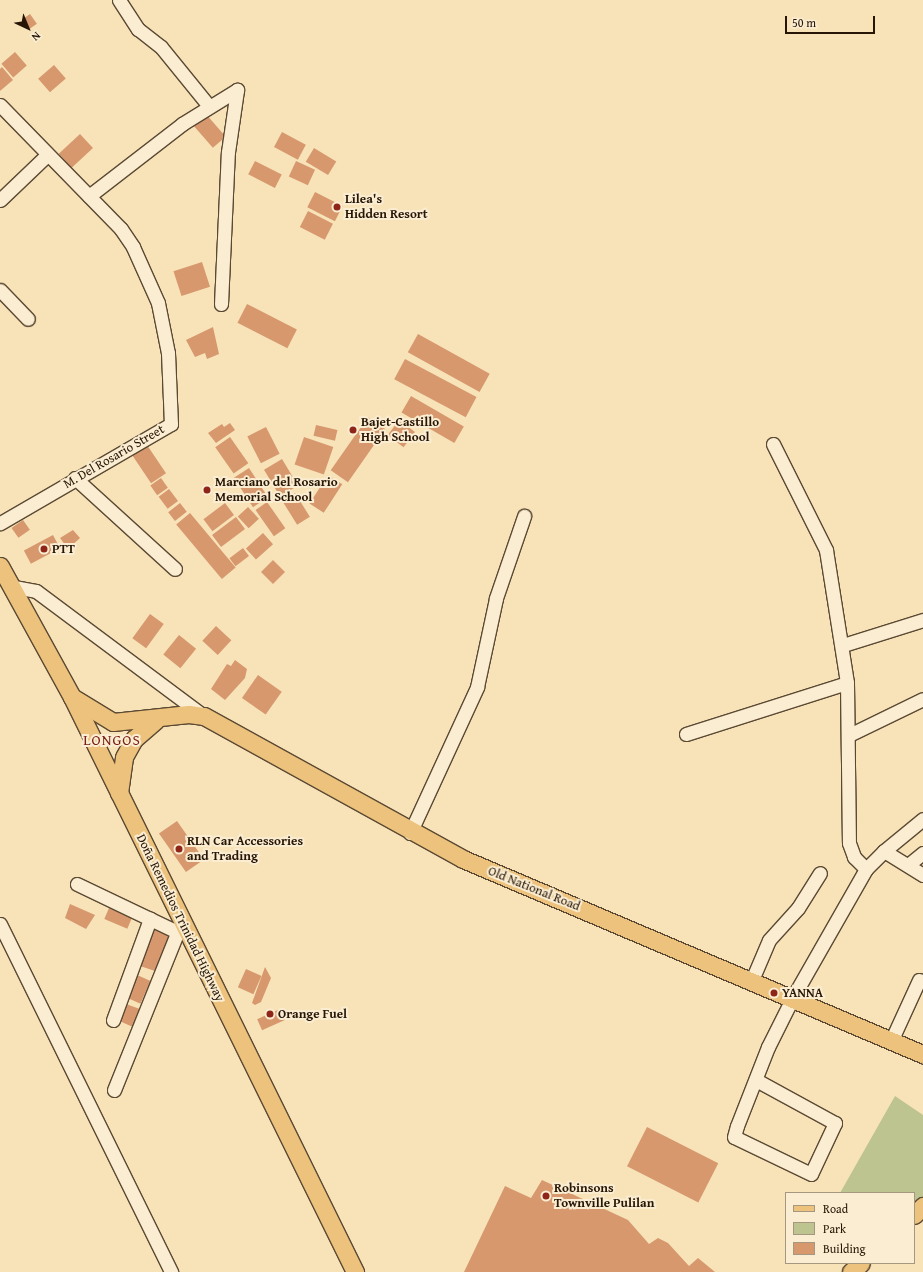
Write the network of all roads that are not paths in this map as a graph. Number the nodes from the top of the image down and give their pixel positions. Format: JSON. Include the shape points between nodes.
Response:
{"nodes":[{"id":1,"x":119,"y":0,"type":"edge"},
{"id":2,"x":0,"y":105,"type":"edge"},
{"id":3,"x":209,"y":106,"type":"junction"},
{"id":4,"x":46,"y":156,"type":"junction"},
{"id":5,"x":89,"y":196,"type":"junction"},
{"id":6,"x":0,"y":200,"type":"edge"},
{"id":7,"x":0,"y":290,"type":"edge"},
{"id":8,"x":220,"y":304,"type":"dead end"},
{"id":9,"x":28,"y":319,"type":"dead end"},
{"id":10,"x":773,"y":444,"type":"dead end"},
{"id":11,"x":76,"y":478,"type":"junction"},
{"id":12,"x":524,"y":516,"type":"dead end"},
{"id":13,"x":0,"y":524,"type":"edge"},
{"id":14,"x":0,"y":566,"type":"edge"},
{"id":15,"x":175,"y":569,"type":"dead end"},
{"id":16,"x":14,"y":587,"type":"junction"},
{"id":17,"x":923,"y":620,"type":"edge"},
{"id":18,"x":843,"y":645,"type":"junction"},
{"id":19,"x":847,"y":683,"type":"junction"},
{"id":20,"x":72,"y":697,"type":"junction"},
{"id":21,"x":923,"y":699,"type":"edge"},
{"id":22,"x":204,"y":716,"type":"junction"},
{"id":23,"x":156,"y":720,"type":"junction"},
{"id":24,"x":686,"y":734,"type":"dead end"},
{"id":25,"x":849,"y":736,"type":"junction"},
{"id":26,"x":119,"y":793,"type":"junction"},
{"id":27,"x":923,"y":819,"type":"edge"},
{"id":28,"x":410,"y":833,"type":"junction"},
{"id":29,"x":884,"y":850,"type":"junction"},
{"id":30,"x":923,"y":853,"type":"edge"},
{"id":31,"x":908,"y":865,"type":"junction"},
{"id":32,"x":866,"y":869,"type":"junction"},
{"id":33,"x":820,"y":873,"type":"dead end"},
{"id":34,"x":923,"y":875,"type":"edge"},
{"id":35,"x":77,"y":884,"type":"dead end"},
{"id":36,"x":150,"y":919,"type":"junction"},
{"id":37,"x":0,"y":924,"type":"edge"},
{"id":38,"x":179,"y":927,"type":"junction"},
{"id":39,"x":752,"y":980,"type":"junction"},
{"id":40,"x":919,"y":980,"type":"dead end"},
{"id":41,"x":793,"y":997,"type":"junction"},
{"id":42,"x":113,"y":1020,"type":"dead end"},
{"id":43,"x":892,"y":1039,"type":"junction"},
{"id":44,"x":923,"y":1054,"type":"edge"},
{"id":45,"x":756,"y":1080,"type":"junction"},
{"id":46,"x":114,"y":1090,"type":"dead end"},
{"id":47,"x":923,"y":1206,"type":"edge"},
{"id":48,"x":915,"y":1214,"type":"edge"},
{"id":49,"x":860,"y":1264,"type":"edge"},
{"id":50,"x":171,"y":1272,"type":"edge"},
{"id":51,"x":356,"y":1272,"type":"edge"},
{"id":52,"x":851,"y":1272,"type":"edge"}],
"edges":[{"from":1,"to":3,"type":"street","via":[[138,29],[161,47]]},
{"from":2,"to":4,"type":"street","name":"M. Del Rosario Street"},
{"from":3,"to":5,"type":"street"},
{"from":3,"to":8,"type":"street","via":[[237,90],[228,152]]},
{"from":4,"to":5,"type":"street","name":"M. Del Rosario Street"},
{"from":4,"to":6,"type":"street"},
{"from":5,"to":11,"type":"street","name":"M. Del Rosario Street","via":[[121,229],[151,283],[168,353],[171,424]]},
{"from":7,"to":9,"type":"street"},
{"from":10,"to":18,"type":"street","via":[[826,550]]},
{"from":11,"to":13,"type":"street","name":"M. Del Rosario Street"},
{"from":11,"to":15,"type":"street"},
{"from":12,"to":28,"type":"street","via":[[496,598],[477,688]]},
{"from":14,"to":16,"type":"main road","name":"Doña Remedios Trinidad Highway"},
{"from":16,"to":20,"type":"main road","name":"Doña Remedios Trinidad Highway"},
{"from":16,"to":22,"type":"street","via":[[36,591]]},
{"from":17,"to":18,"type":"street"},
{"from":18,"to":19,"type":"street"},
{"from":19,"to":24,"type":"street"},
{"from":19,"to":25,"type":"street"},
{"from":20,"to":23,"type":"main road","name":"Old National Road","via":[[113,722]]},
{"from":20,"to":26,"type":"main road","name":"Doña Remedios Trinidad Highway"},
{"from":21,"to":25,"type":"street"},
{"from":22,"to":23,"type":"main road","name":"Old National Road","via":[[189,714]]},
{"from":22,"to":28,"type":"main road","name":"Old National Road"},
{"from":23,"to":26,"type":"main road","via":[[134,739],[124,757]]},
{"from":25,"to":32,"type":"street","via":[[849,843],[854,857]]},
{"from":26,"to":38,"type":"main road","name":"Doña Remedios Trinidad Highway"},
{"from":27,"to":29,"type":"street"},
{"from":28,"to":39,"type":"main road","name":"Old National Road","via":[[462,859]]},
{"from":29,"to":31,"type":"street"},
{"from":29,"to":32,"type":"street"},
{"from":30,"to":31,"type":"street"},
{"from":31,"to":34,"type":"street"},
{"from":32,"to":41,"type":"street"},
{"from":33,"to":39,"type":"street","via":[[798,908],[769,940]]},
{"from":35,"to":36,"type":"street"},
{"from":36,"to":38,"type":"street"},
{"from":36,"to":42,"type":"street"},
{"from":37,"to":50,"type":"street"},
{"from":38,"to":46,"type":"street"},
{"from":38,"to":51,"type":"main road","name":"Doña Remedios Trinidad Highway"},
{"from":39,"to":41,"type":"main road","name":"Old National Road"},
{"from":40,"to":43,"type":"street"},
{"from":41,"to":43,"type":"main road","name":"Old National Road"},
{"from":41,"to":45,"type":"street"},
{"from":43,"to":44,"type":"main road","name":"Old National Road"},
{"from":45,"to":45,"type":"street","via":[[835,1123],[811,1174],[734,1137]]},
{"from":47,"to":48,"type":"main road"},
{"from":49,"to":52,"type":"main road"}]}
